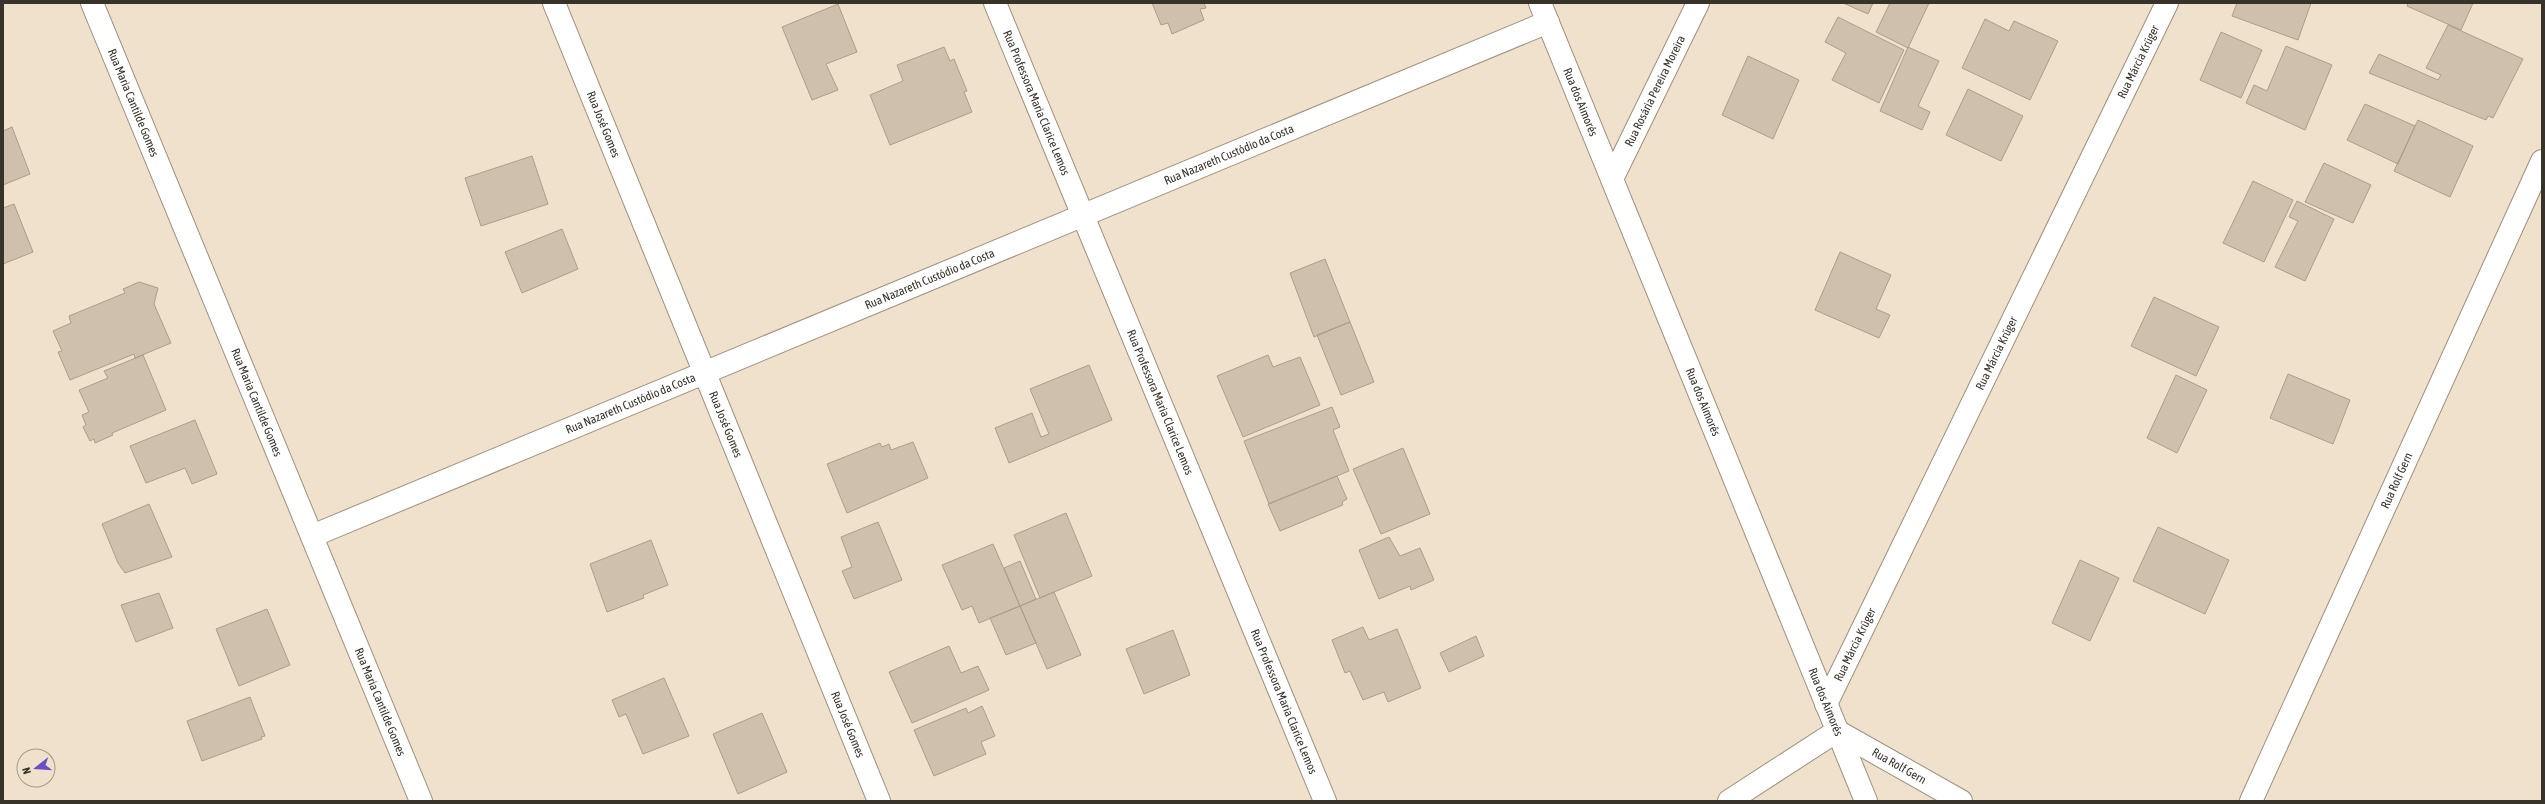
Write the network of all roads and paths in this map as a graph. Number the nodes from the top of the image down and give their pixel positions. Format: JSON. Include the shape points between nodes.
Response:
{"nodes":[{"id":1,"x":92,"y":3,"type":"edge"},
{"id":2,"x":554,"y":3,"type":"edge"},
{"id":3,"x":995,"y":3,"type":"edge"},
{"id":4,"x":1698,"y":3,"type":"edge"},
{"id":5,"x":2167,"y":3,"type":"edge"},
{"id":6,"x":1544,"y":12,"type":"edge"},
{"id":7,"x":2542,"y":161,"type":"edge"},
{"id":8,"x":1612,"y":179,"type":"junction"},
{"id":9,"x":1083,"y":215,"type":"junction"},
{"id":10,"x":704,"y":372,"type":"junction"},
{"id":11,"x":312,"y":536,"type":"junction"},
{"id":12,"x":1826,"y":704,"type":"junction"},
{"id":13,"x":1837,"y":731,"type":"junction"},
{"id":14,"x":421,"y":801,"type":"edge"},
{"id":15,"x":879,"y":801,"type":"edge"},
{"id":16,"x":1325,"y":801,"type":"edge"},
{"id":17,"x":1729,"y":801,"type":"edge"},
{"id":18,"x":1866,"y":801,"type":"edge"},
{"id":19,"x":1960,"y":801,"type":"edge"},
{"id":20,"x":2251,"y":801,"type":"edge"}],
"edges":[{"from":1,"to":11,"type":"street","name":"Rua Maria Cantilde Gomes"},
{"from":2,"to":10,"type":"street","name":"Rua José Gomes"},
{"from":3,"to":9,"type":"street","name":"Rua Professora Maria Clarice Lemos"},
{"from":4,"to":8,"type":"street","name":"Rua Rosária Pereira Moreira"},
{"from":5,"to":12,"type":"street","name":"Rua Márcia Krüger"},
{"from":6,"to":8,"type":"street","name":"Rua dos Aimorés"},
{"from":6,"to":9,"type":"street","name":"Rua Nazareth Custódio da Costa"},
{"from":7,"to":20,"type":"street","name":"Rua Rolf Gern"},
{"from":8,"to":12,"type":"street","name":"Rua dos Aimorés"},
{"from":9,"to":10,"type":"street","name":"Rua Nazareth Custódio da Costa"},
{"from":9,"to":16,"type":"street","name":"Rua Professora Maria Clarice Lemos"},
{"from":10,"to":11,"type":"street","name":"Rua Nazareth Custódio da Costa"},
{"from":10,"to":15,"type":"street","name":"Rua José Gomes"},
{"from":11,"to":14,"type":"street","name":"Rua Maria Cantilde Gomes"},
{"from":12,"to":13,"type":"street","name":"Rua dos Aimorés"},
{"from":13,"to":17,"type":"street"},
{"from":13,"to":18,"type":"street","name":"Rua dos Aimorés"},
{"from":13,"to":19,"type":"street","name":"Rua Rolf Gern"}]}
